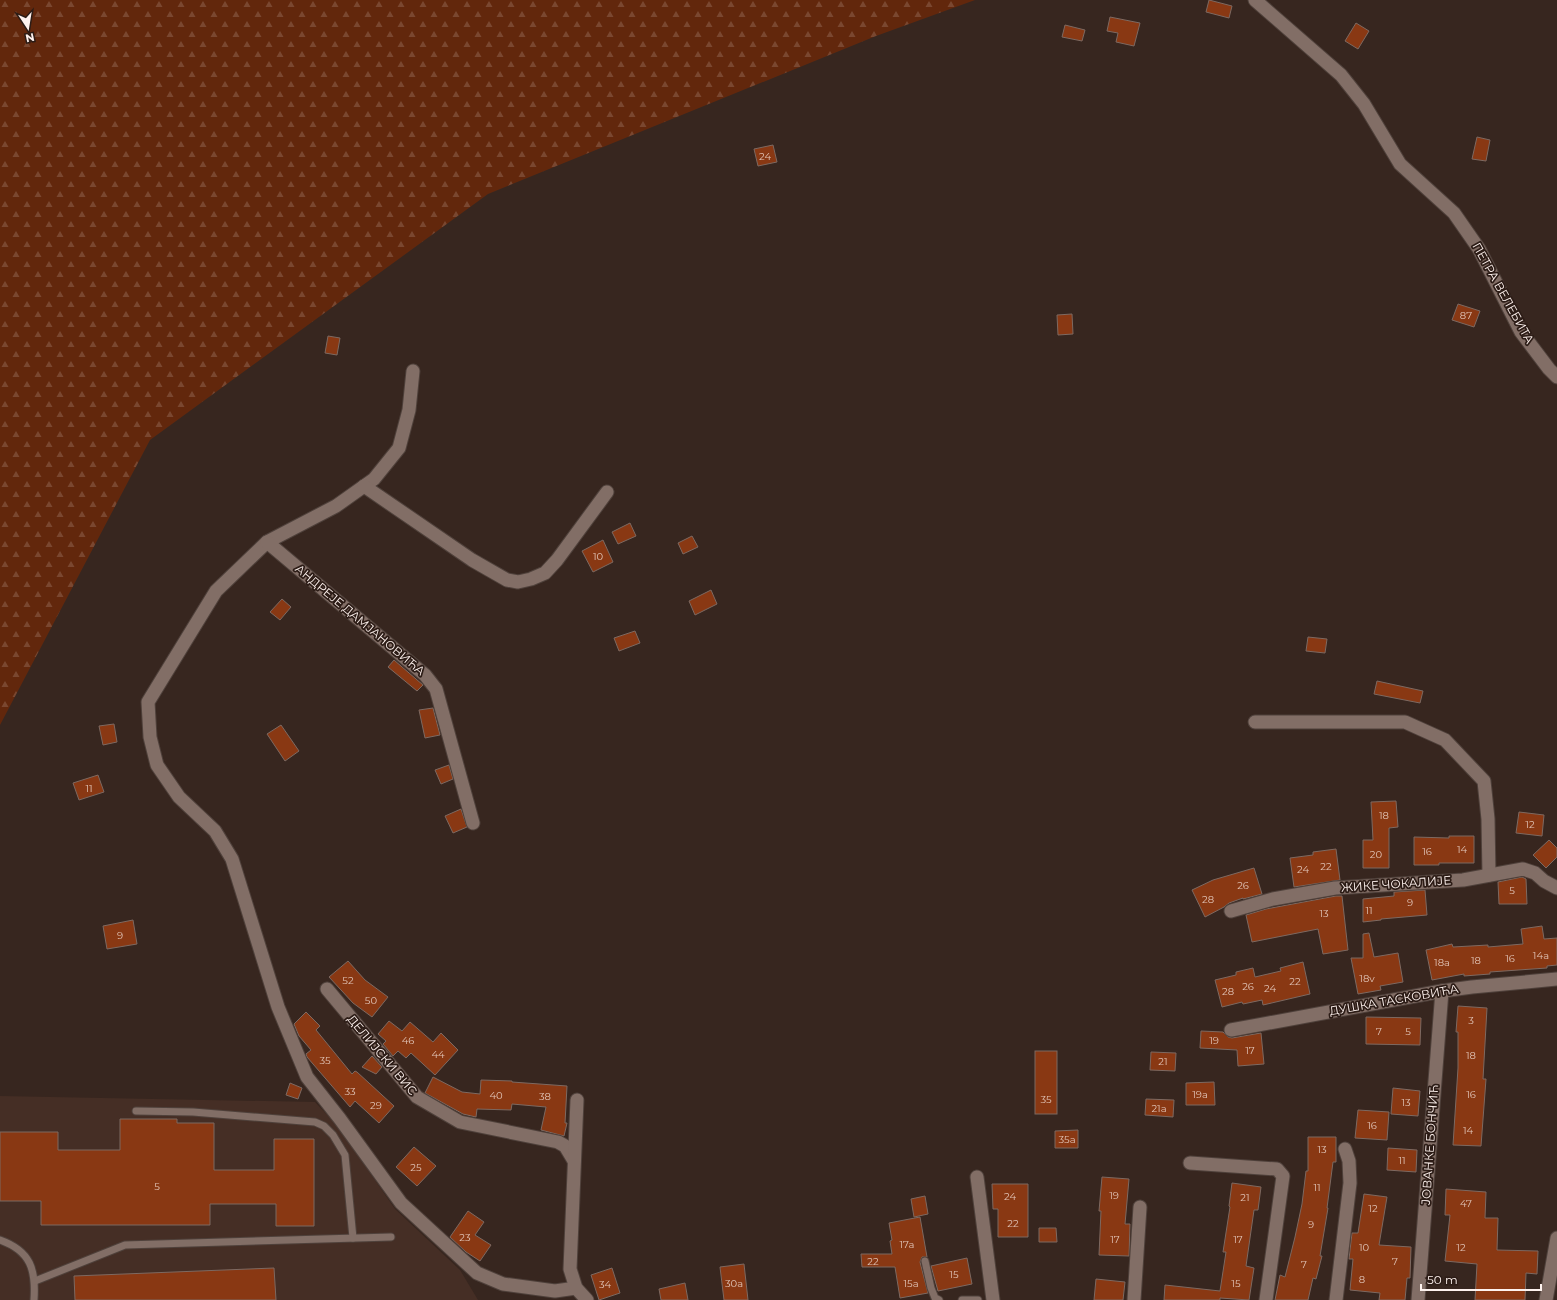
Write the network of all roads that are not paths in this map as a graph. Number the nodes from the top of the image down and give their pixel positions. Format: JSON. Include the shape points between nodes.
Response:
{"nodes":[{"id":1,"x":1255,"y":0,"type":"edge"},
{"id":2,"x":413,"y":371,"type":"dead end"},
{"id":3,"x":1557,"y":377,"type":"edge"},
{"id":4,"x":364,"y":486,"type":"junction"},
{"id":5,"x":607,"y":492,"type":"dead end"},
{"id":6,"x":267,"y":542,"type":"junction"},
{"id":7,"x":1255,"y":722,"type":"dead end"},
{"id":8,"x":473,"y":824,"type":"dead end"},
{"id":9,"x":1489,"y":875,"type":"junction"},
{"id":10,"x":1557,"y":888,"type":"edge"},
{"id":11,"x":1231,"y":911,"type":"dead end"},
{"id":12,"x":1557,"y":979,"type":"edge"},
{"id":13,"x":327,"y":989,"type":"dead end"},
{"id":14,"x":1442,"y":991,"type":"junction"},
{"id":15,"x":1231,"y":1030,"type":"dead end"},
{"id":16,"x":577,"y":1100,"type":"dead end"},
{"id":17,"x":136,"y":1111,"type":"dead end"},
{"id":18,"x":1345,"y":1149,"type":"dead end"},
{"id":19,"x":574,"y":1161,"type":"junction"},
{"id":20,"x":1190,"y":1163,"type":"dead end"},
{"id":21,"x":977,"y":1177,"type":"dead end"},
{"id":22,"x":1140,"y":1207,"type":"dead end"},
{"id":23,"x":391,"y":1237,"type":"dead end"},
{"id":24,"x":353,"y":1238,"type":"junction"},
{"id":25,"x":1557,"y":1238,"type":"edge"},
{"id":26,"x":0,"y":1240,"type":"edge"},
{"id":27,"x":925,"y":1261,"type":"dead end"},
{"id":28,"x":35,"y":1281,"type":"junction"},
{"id":29,"x":576,"y":1288,"type":"junction"},
{"id":30,"x":34,"y":1300,"type":"edge"},
{"id":31,"x":587,"y":1300,"type":"edge"},
{"id":32,"x":939,"y":1300,"type":"edge"},
{"id":33,"x":962,"y":1300,"type":"edge"},
{"id":34,"x":978,"y":1300,"type":"edge"},
{"id":35,"x":993,"y":1300,"type":"edge"},
{"id":36,"x":1134,"y":1300,"type":"edge"},
{"id":37,"x":1266,"y":1300,"type":"edge"},
{"id":38,"x":1336,"y":1300,"type":"edge"},
{"id":39,"x":1418,"y":1300,"type":"edge"},
{"id":40,"x":1546,"y":1300,"type":"edge"}],
"edges":[{"from":1,"to":3,"type":"street","name":"ПЕТРА ВЕЛЕБИТА","via":[[1341,75],[1364,104],[1400,164],[1454,213],[1480,249],[1521,332]]},
{"from":2,"to":4,"type":"street","via":[[409,410],[400,448],[374,479]]},
{"from":4,"to":5,"type":"street","via":[[472,560],[508,580],[518,582],[545,573]]},
{"from":4,"to":6,"type":"street","via":[[336,506]]},
{"from":6,"to":8,"type":"street","name":"АНДРЕЈЕ ДАМЈАНОВИЋА","via":[[419,670],[436,689]]},
{"from":6,"to":29,"type":"street","via":[[216,591],[148,702],[150,737],[157,765],[179,797],[215,831],[232,859],[278,1007],[307,1077],[401,1203],[478,1273],[502,1284],[555,1291]]},
{"from":7,"to":9,"type":"street","via":[[1405,722],[1444,740],[1484,781]]},
{"from":9,"to":10,"type":"street","name":"ЖИКЕ ЧОКАЛИЈЕ","via":[[1523,869]]},
{"from":9,"to":11,"type":"street","name":"ЖИКЕ ЧОКАЛИЈЕ","via":[[1463,880],[1335,888]]},
{"from":12,"to":14,"type":"street","name":"ДУШКА ТАСКОВИЋА"},
{"from":13,"to":19,"type":"street","name":"ДЕЛИЈСКИ ВИС","via":[[417,1097],[460,1122],[558,1142],[565,1146]]},
{"from":14,"to":15,"type":"street","name":"ДУШКА ТАСКОВИЋА"},
{"from":14,"to":39,"type":"street","name":"ЈОВАНКЕ БОНЧИЋ"},
{"from":16,"to":19,"type":"street"},
{"from":17,"to":24,"type":"lane","via":[[193,1112],[315,1122],[324,1126],[333,1135],[345,1155]]},
{"from":18,"to":38,"type":"street","via":[[1349,1160],[1350,1184]]},
{"from":19,"to":29,"type":"street","via":[[570,1269]]},
{"from":20,"to":37,"type":"street","via":[[1278,1169],[1283,1176]]},
{"from":21,"to":35,"type":"street"},
{"from":22,"to":36,"type":"street"},
{"from":23,"to":24,"type":"lane"},
{"from":24,"to":28,"type":"lane","via":[[125,1246]]},
{"from":25,"to":40,"type":"street"},
{"from":26,"to":28,"type":"lane","via":[[17,1249],[28,1260]]},
{"from":27,"to":32,"type":"lane","via":[[934,1298]]},
{"from":28,"to":30,"type":"lane"},
{"from":29,"to":31,"type":"street"},
{"from":33,"to":34,"type":"lane"}]}
